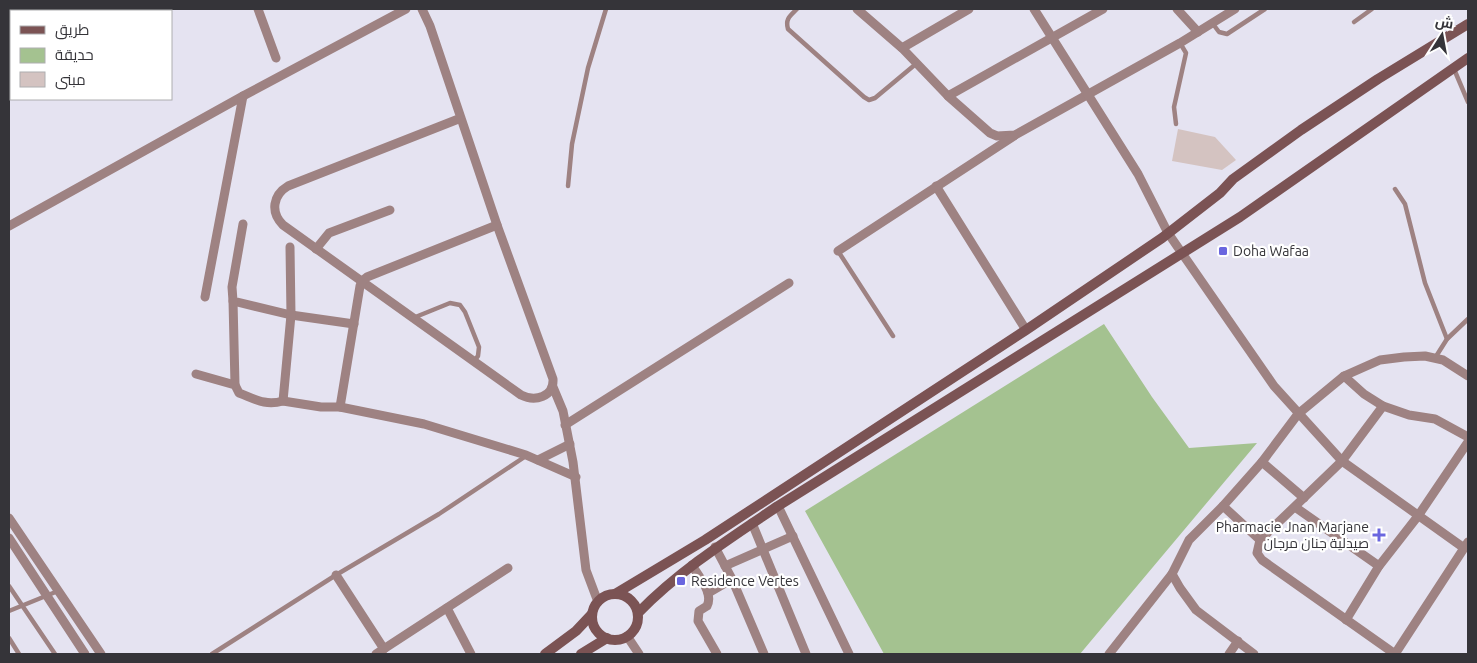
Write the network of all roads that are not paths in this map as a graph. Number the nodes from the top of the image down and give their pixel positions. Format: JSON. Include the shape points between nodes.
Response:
{"nodes":[{"id":1,"x":258,"y":9,"type":"edge"},
{"id":2,"x":406,"y":9,"type":"edge"},
{"id":3,"x":422,"y":9,"type":"edge"},
{"id":4,"x":606,"y":9,"type":"edge"},
{"id":5,"x":797,"y":9,"type":"edge"},
{"id":6,"x":857,"y":9,"type":"edge"},
{"id":7,"x":969,"y":9,"type":"edge"},
{"id":8,"x":1034,"y":9,"type":"edge"},
{"id":9,"x":1103,"y":9,"type":"edge"},
{"id":10,"x":1177,"y":9,"type":"edge"},
{"id":11,"x":1235,"y":9,"type":"edge"},
{"id":12,"x":1265,"y":9,"type":"edge"},
{"id":13,"x":1372,"y":9,"type":"edge"},
{"id":14,"x":956,"y":12,"type":"edge"},
{"id":15,"x":1354,"y":22,"type":"dead end"},
{"id":16,"x":1213,"y":24,"type":"junction"},
{"id":17,"x":1468,"y":24,"type":"edge"},
{"id":18,"x":1198,"y":32,"type":"junction"},
{"id":19,"x":1051,"y":37,"type":"junction"},
{"id":20,"x":1180,"y":43,"type":"junction"},
{"id":21,"x":902,"y":48,"type":"junction"},
{"id":22,"x":276,"y":58,"type":"dead end"},
{"id":23,"x":1468,"y":58,"type":"edge"},
{"id":24,"x":916,"y":63,"type":"junction"},
{"id":25,"x":1453,"y":67,"type":"junction"},
{"id":26,"x":1088,"y":95,"type":"junction"},
{"id":27,"x":243,"y":96,"type":"junction"},
{"id":28,"x":948,"y":96,"type":"junction"},
{"id":29,"x":1468,"y":102,"type":"edge"},
{"id":30,"x":461,"y":118,"type":"junction"},
{"id":31,"x":1176,"y":124,"type":"dead end"},
{"id":32,"x":1015,"y":135,"type":"junction"},
{"id":33,"x":568,"y":186,"type":"dead end"},
{"id":34,"x":936,"y":186,"type":"junction"},
{"id":35,"x":1395,"y":189,"type":"dead end"},
{"id":36,"x":390,"y":210,"type":"dead end"},
{"id":37,"x":243,"y":224,"type":"dead end"},
{"id":38,"x":497,"y":225,"type":"junction"},
{"id":39,"x":9,"y":226,"type":"edge"},
{"id":40,"x":1168,"y":233,"type":"junction"},
{"id":41,"x":290,"y":247,"type":"dead end"},
{"id":42,"x":316,"y":249,"type":"junction"},
{"id":43,"x":838,"y":251,"type":"joint"},
{"id":44,"x":1182,"y":253,"type":"junction"},
{"id":45,"x":362,"y":281,"type":"junction"},
{"id":46,"x":789,"y":283,"type":"dead end"},
{"id":47,"x":205,"y":297,"type":"dead end"},
{"id":48,"x":233,"y":302,"type":"junction"},
{"id":49,"x":290,"y":315,"type":"junction"},
{"id":50,"x":413,"y":318,"type":"junction"},
{"id":51,"x":1468,"y":319,"type":"edge"},
{"id":52,"x":354,"y":324,"type":"junction"},
{"id":53,"x":1026,"y":330,"type":"junction"},
{"id":54,"x":893,"y":336,"type":"dead end"},
{"id":55,"x":1447,"y":339,"type":"junction"},
{"id":56,"x":1435,"y":358,"type":"junction"},
{"id":57,"x":473,"y":362,"type":"junction"},
{"id":58,"x":196,"y":374,"type":"dead end"},
{"id":59,"x":1344,"y":376,"type":"junction"},
{"id":60,"x":1468,"y":376,"type":"edge"},
{"id":61,"x":235,"y":385,"type":"junction"},
{"id":62,"x":553,"y":387,"type":"junction"},
{"id":63,"x":283,"y":401,"type":"junction"},
{"id":64,"x":1384,"y":406,"type":"junction"},
{"id":65,"x":340,"y":408,"type":"junction"},
{"id":66,"x":1298,"y":414,"type":"junction"},
{"id":67,"x":565,"y":425,"type":"junction"},
{"id":68,"x":1468,"y":437,"type":"edge"},
{"id":69,"x":1468,"y":442,"type":"edge"},
{"id":70,"x":570,"y":444,"type":"junction"},
{"id":71,"x":526,"y":455,"type":"junction"},
{"id":72,"x":538,"y":460,"type":"junction"},
{"id":73,"x":1342,"y":461,"type":"junction"},
{"id":74,"x":1262,"y":462,"type":"junction"},
{"id":75,"x":576,"y":477,"type":"junction"},
{"id":76,"x":1304,"y":498,"type":"junction"},
{"id":77,"x":778,"y":506,"type":"junction"},
{"id":78,"x":1223,"y":506,"type":"junction"},
{"id":79,"x":1294,"y":507,"type":"junction"},
{"id":80,"x":1418,"y":516,"type":"junction"},
{"id":81,"x":9,"y":518,"type":"edge"},
{"id":82,"x":752,"y":523,"type":"junction"},
{"id":83,"x":792,"y":536,"type":"junction"},
{"id":84,"x":9,"y":538,"type":"edge"},
{"id":85,"x":1260,"y":540,"type":"junction"},
{"id":86,"x":1466,"y":545,"type":"edge"},
{"id":87,"x":715,"y":547,"type":"junction"},
{"id":88,"x":762,"y":548,"type":"junction"},
{"id":89,"x":692,"y":565,"type":"junction"},
{"id":90,"x":725,"y":566,"type":"junction"},
{"id":91,"x":1379,"y":566,"type":"junction"},
{"id":92,"x":508,"y":568,"type":"dead end"},
{"id":93,"x":1172,"y":574,"type":"junction"},
{"id":94,"x":336,"y":575,"type":"junction"},
{"id":95,"x":732,"y":580,"type":"junction"},
{"id":96,"x":9,"y":586,"type":"edge"},
{"id":97,"x":58,"y":591,"type":"junction"},
{"id":98,"x":708,"y":593,"type":"junction"},
{"id":99,"x":615,"y":594,"type":"junction"},
{"id":100,"x":46,"y":596,"type":"junction"},
{"id":101,"x":598,"y":602,"type":"junction"},
{"id":102,"x":22,"y":606,"type":"junction"},
{"id":103,"x":447,"y":608,"type":"junction"},
{"id":104,"x":9,"y":611,"type":"edge"},
{"id":105,"x":638,"y":613,"type":"junction"},
{"id":106,"x":592,"y":614,"type":"junction"},
{"id":107,"x":1346,"y":620,"type":"junction"},
{"id":108,"x":627,"y":636,"type":"junction"},
{"id":109,"x":9,"y":638,"type":"edge"},
{"id":110,"x":607,"y":638,"type":"junction"},
{"id":111,"x":1238,"y":641,"type":"junction"},
{"id":112,"x":384,"y":649,"type":"junction"},
{"id":113,"x":19,"y":654,"type":"edge"},
{"id":114,"x":55,"y":654,"type":"edge"},
{"id":115,"x":85,"y":654,"type":"edge"},
{"id":116,"x":101,"y":654,"type":"edge"},
{"id":117,"x":212,"y":654,"type":"edge"},
{"id":118,"x":376,"y":654,"type":"edge"},
{"id":119,"x":471,"y":654,"type":"edge"},
{"id":120,"x":545,"y":654,"type":"edge"},
{"id":121,"x":581,"y":654,"type":"edge"},
{"id":122,"x":639,"y":654,"type":"edge"},
{"id":123,"x":717,"y":654,"type":"edge"},
{"id":124,"x":764,"y":654,"type":"edge"},
{"id":125,"x":806,"y":654,"type":"edge"},
{"id":126,"x":849,"y":654,"type":"edge"},
{"id":127,"x":1109,"y":654,"type":"edge"},
{"id":128,"x":1229,"y":654,"type":"edge"},
{"id":129,"x":1254,"y":654,"type":"edge"},
{"id":130,"x":1395,"y":654,"type":"edge"}],
"edges":[{"from":1,"to":22,"type":"street"},
{"from":2,"to":27,"type":"street"},
{"from":3,"to":30,"type":"street"},
{"from":4,"to":33,"type":"lane","via":[[588,68],[572,144]]},
{"from":5,"to":24,"type":"lane","via":[[788,18],[788,30],[869,100]]},
{"from":6,"to":21,"type":"street"},
{"from":7,"to":14,"type":"street"},
{"from":8,"to":19,"type":"street"},
{"from":9,"to":19,"type":"street"},
{"from":10,"to":18,"type":"street"},
{"from":11,"to":16,"type":"street"},
{"from":12,"to":16,"type":"lane","via":[[1227,34],[1219,32]]},
{"from":13,"to":15,"type":"lane"},
{"from":14,"to":21,"type":"street"},
{"from":16,"to":18,"type":"street"},
{"from":17,"to":40,"type":"street","via":[[1301,130]]},
{"from":18,"to":20,"type":"street"},
{"from":19,"to":26,"type":"street"},
{"from":19,"to":28,"type":"street"},
{"from":20,"to":26,"type":"street"},
{"from":20,"to":31,"type":"lane","via":[[1186,53],[1174,107]]},
{"from":21,"to":24,"type":"street"},
{"from":23,"to":25,"type":"street"},
{"from":24,"to":28,"type":"street"},
{"from":25,"to":29,"type":"lane"},
{"from":25,"to":44,"type":"street","via":[[1240,217]]},
{"from":26,"to":32,"type":"street"},
{"from":26,"to":40,"type":"street","via":[[1138,174]]},
{"from":27,"to":39,"type":"street"},
{"from":27,"to":47,"type":"street"},
{"from":28,"to":32,"type":"street","via":[[990,133]]},
{"from":30,"to":38,"type":"street"},
{"from":30,"to":42,"type":"street","via":[[283,189],[275,205],[279,221]]},
{"from":32,"to":34,"type":"street"},
{"from":34,"to":43,"type":"street"},
{"from":34,"to":53,"type":"street"},
{"from":35,"to":55,"type":"lane","via":[[1405,204],[1425,284]]},
{"from":36,"to":42,"type":"street","via":[[329,233]]},
{"from":37,"to":48,"type":"street","via":[[232,287]]},
{"from":38,"to":45,"type":"street"},
{"from":38,"to":62,"type":"street","via":[[551,372]]},
{"from":40,"to":44,"type":"street"},
{"from":40,"to":53,"type":"street"},
{"from":41,"to":49,"type":"street"},
{"from":42,"to":45,"type":"street"},
{"from":43,"to":54,"type":"lane"},
{"from":44,"to":66,"type":"street","via":[[1274,386]]},
{"from":44,"to":77,"type":"street"},
{"from":45,"to":50,"type":"street"},
{"from":45,"to":52,"type":"street"},
{"from":46,"to":67,"type":"street"},
{"from":48,"to":49,"type":"street"},
{"from":48,"to":61,"type":"street"},
{"from":49,"to":52,"type":"street"},
{"from":49,"to":63,"type":"street"},
{"from":50,"to":57,"type":"street"},
{"from":50,"to":57,"type":"lane","via":[[450,303],[460,305],[479,347]]},
{"from":51,"to":55,"type":"lane"},
{"from":52,"to":65,"type":"street"},
{"from":53,"to":99,"type":"street","via":[[704,540]]},
{"from":55,"to":56,"type":"lane"},
{"from":56,"to":59,"type":"street","via":[[1404,356],[1380,360]]},
{"from":56,"to":60,"type":"street"},
{"from":57,"to":62,"type":"street","via":[[525,398],[545,395]]},
{"from":58,"to":61,"type":"street"},
{"from":59,"to":64,"type":"street"},
{"from":59,"to":66,"type":"street"},
{"from":61,"to":63,"type":"street","via":[[239,393],[262,401],[272,404]]},
{"from":62,"to":67,"type":"street"},
{"from":63,"to":65,"type":"street"},
{"from":64,"to":68,"type":"street","via":[[1409,415],[1435,418]]},
{"from":64,"to":73,"type":"street"},
{"from":65,"to":71,"type":"street","via":[[424,424]]},
{"from":66,"to":73,"type":"street"},
{"from":66,"to":74,"type":"street"},
{"from":67,"to":70,"type":"street"},
{"from":69,"to":80,"type":"street"},
{"from":70,"to":72,"type":"street"},
{"from":70,"to":75,"type":"street"},
{"from":71,"to":72,"type":"street"},
{"from":71,"to":94,"type":"lane","via":[[439,514]]},
{"from":72,"to":75,"type":"street"},
{"from":73,"to":76,"type":"street"},
{"from":73,"to":80,"type":"street"},
{"from":74,"to":76,"type":"street"},
{"from":74,"to":78,"type":"street"},
{"from":75,"to":101,"type":"street","via":[[586,570]]},
{"from":76,"to":79,"type":"street"},
{"from":77,"to":82,"type":"street"},
{"from":77,"to":83,"type":"street"},
{"from":78,"to":85,"type":"street"},
{"from":78,"to":93,"type":"street","via":[[1189,540]]},
{"from":79,"to":85,"type":"street"},
{"from":79,"to":91,"type":"street"},
{"from":80,"to":86,"type":"street"},
{"from":80,"to":91,"type":"street"},
{"from":81,"to":97,"type":"street"},
{"from":82,"to":87,"type":"street"},
{"from":82,"to":88,"type":"street"},
{"from":83,"to":88,"type":"street"},
{"from":83,"to":126,"type":"street"},
{"from":84,"to":100,"type":"street"},
{"from":85,"to":107,"type":"street","via":[[1257,554],[1262,560]]},
{"from":86,"to":130,"type":"street"},
{"from":87,"to":89,"type":"street"},
{"from":87,"to":90,"type":"street"},
{"from":88,"to":90,"type":"street"},
{"from":88,"to":125,"type":"street"},
{"from":89,"to":98,"type":"street"},
{"from":89,"to":105,"type":"street"},
{"from":90,"to":95,"type":"street"},
{"from":91,"to":107,"type":"street"},
{"from":92,"to":103,"type":"street"},
{"from":93,"to":111,"type":"street","via":[[1196,610]]},
{"from":93,"to":127,"type":"street"},
{"from":94,"to":112,"type":"street"},
{"from":94,"to":117,"type":"lane"},
{"from":95,"to":98,"type":"street"},
{"from":95,"to":124,"type":"street"},
{"from":96,"to":102,"type":"lane"},
{"from":97,"to":100,"type":"lane"},
{"from":97,"to":116,"type":"street"},
{"from":98,"to":123,"type":"street","via":[[709,602],[698,611],[698,621]]},
{"from":99,"to":101,"type":"street","via":[[602,597]]},
{"from":99,"to":105,"type":"street","via":[[628,597]]},
{"from":100,"to":102,"type":"lane"},
{"from":100,"to":115,"type":"street"},
{"from":101,"to":106,"type":"street"},
{"from":102,"to":104,"type":"lane"},
{"from":102,"to":114,"type":"lane"},
{"from":103,"to":112,"type":"street"},
{"from":103,"to":119,"type":"street"},
{"from":105,"to":108,"type":"street","via":[[636,626]]},
{"from":106,"to":110,"type":"street","via":[[594,626]]},
{"from":106,"to":120,"type":"street","via":[[576,631]]},
{"from":107,"to":130,"type":"street"},
{"from":108,"to":110,"type":"street","via":[[617,640]]},
{"from":108,"to":122,"type":"street"},
{"from":109,"to":113,"type":"lane"},
{"from":110,"to":121,"type":"street"},
{"from":111,"to":128,"type":"street"},
{"from":111,"to":129,"type":"street"},
{"from":112,"to":118,"type":"street"}]}
